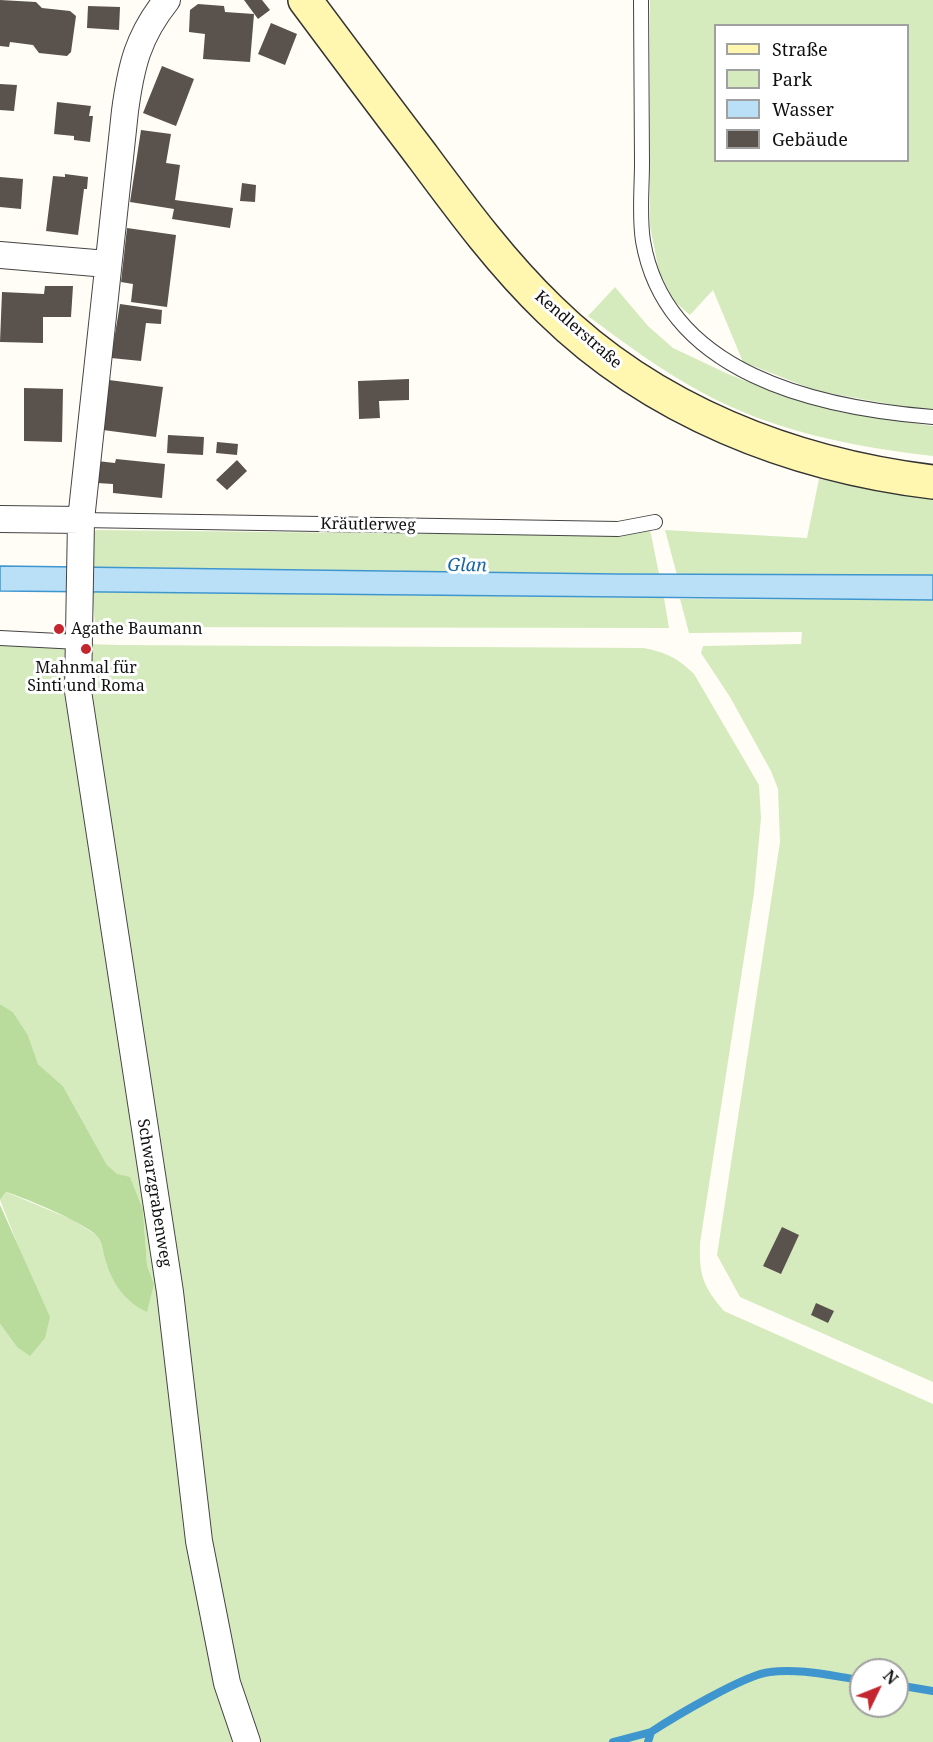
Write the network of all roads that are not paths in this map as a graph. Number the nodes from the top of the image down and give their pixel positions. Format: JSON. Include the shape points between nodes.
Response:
{"nodes":[{"id":1,"x":167,"y":0,"type":"edge"},
{"id":2,"x":305,"y":0,"type":"edge"},
{"id":3,"x":641,"y":0,"type":"edge"},
{"id":4,"x":0,"y":255,"type":"edge"},
{"id":5,"x":107,"y":264,"type":"junction"},
{"id":6,"x":933,"y":417,"type":"edge"},
{"id":7,"x":933,"y":482,"type":"edge"},
{"id":8,"x":0,"y":519,"type":"edge"},
{"id":9,"x":655,"y":522,"type":"dead end"},
{"id":10,"x":81,"y":527,"type":"junction"},
{"id":11,"x":79,"y":634,"type":"junction"},
{"id":12,"x":0,"y":638,"type":"edge"},
{"id":13,"x":247,"y":1742,"type":"edge"}],
"edges":[{"from":1,"to":5,"type":"street","via":[[148,24],[136,51]]},
{"from":2,"to":7,"type":"street","name":"Kendlerstraße","via":[[502,260],[551,312],[604,356],[683,407],[759,442],[884,476]]},
{"from":3,"to":6,"type":"lane","via":[[643,239],[655,284],[677,320],[708,350],[749,374],[824,399],[902,415]]},
{"from":4,"to":5,"type":"street"},
{"from":5,"to":10,"type":"street"},
{"from":8,"to":10,"type":"street","name":"Kräutlerweg"},
{"from":9,"to":10,"type":"lane","name":"Kräutlerweg","via":[[618,529]]},
{"from":10,"to":11,"type":"street","name":"Schwarzgrabenweg"},
{"from":11,"to":12,"type":"lane"},
{"from":11,"to":13,"type":"street","name":"Schwarzgrabenweg","via":[[78,691],[170,1293],[199,1541],[227,1683]]}]}
